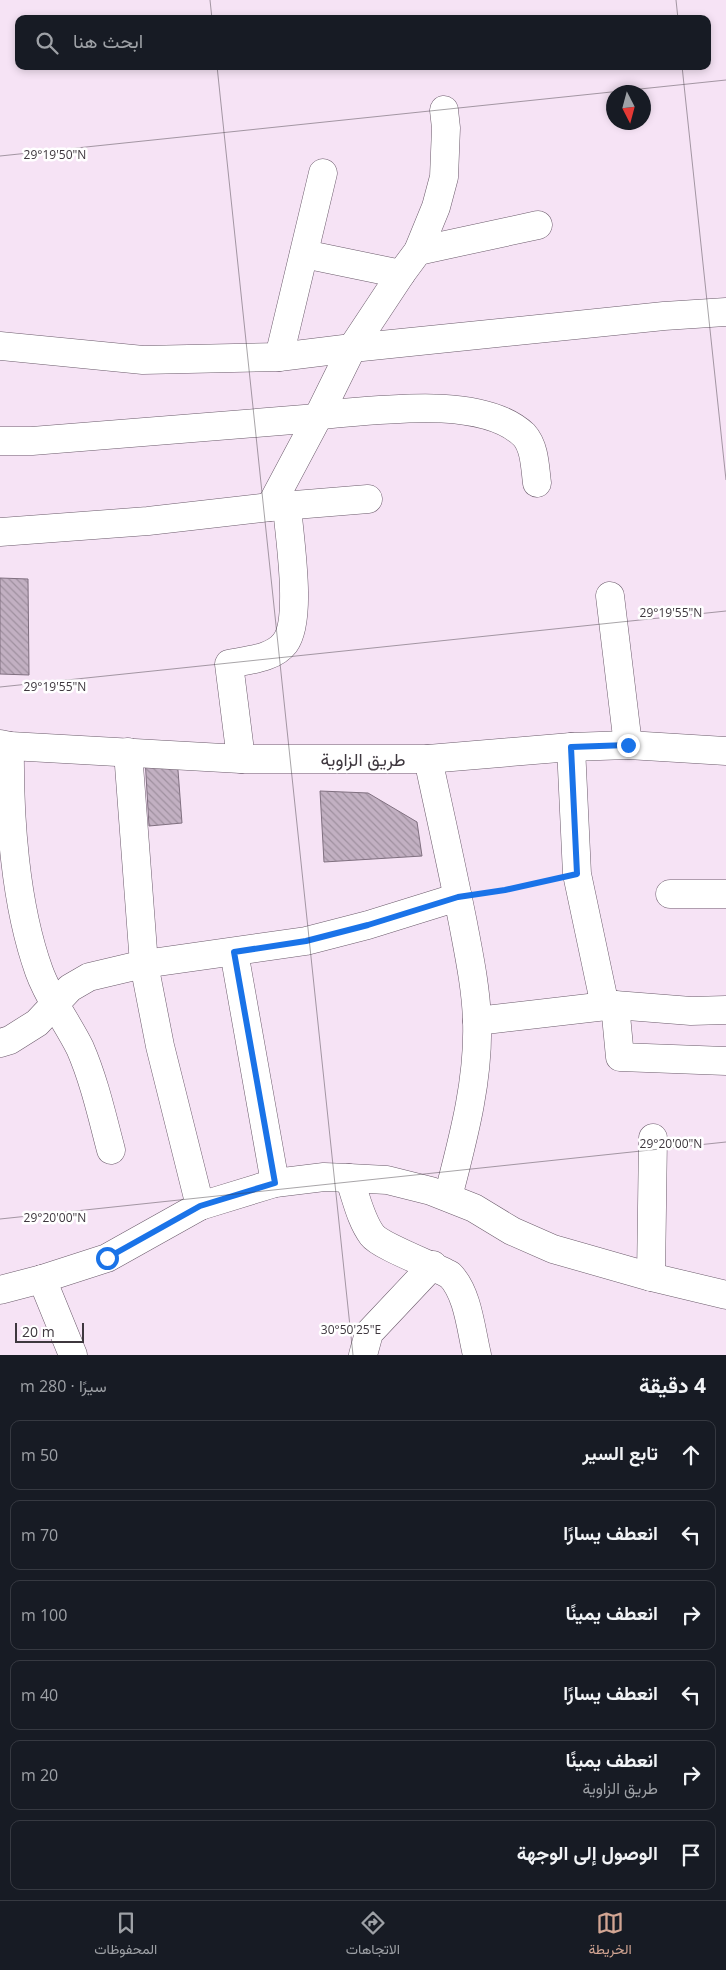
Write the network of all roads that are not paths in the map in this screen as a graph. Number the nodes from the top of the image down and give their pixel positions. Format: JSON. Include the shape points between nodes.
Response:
{"nodes":[{"id":1,"x":444,"y":110,"type":"dead end"},
{"id":2,"x":324,"y":173,"type":"dead end"},
{"id":3,"x":538,"y":226,"type":"dead end"},
{"id":4,"x":418,"y":251,"type":"junction"},
{"id":5,"x":304,"y":254,"type":"junction"},
{"id":6,"x":401,"y":274,"type":"junction"},
{"id":7,"x":726,"y":312,"type":"edge"},
{"id":8,"x":0,"y":346,"type":"edge"},
{"id":9,"x":352,"y":348,"type":"junction"},
{"id":10,"x":279,"y":357,"type":"junction"},
{"id":11,"x":318,"y":416,"type":"junction"},
{"id":12,"x":0,"y":441,"type":"edge"},
{"id":13,"x":537,"y":482,"type":"dead end"},
{"id":14,"x":368,"y":499,"type":"dead end"},
{"id":15,"x":278,"y":506,"type":"junction"},
{"id":16,"x":0,"y":532,"type":"edge"},
{"id":17,"x":610,"y":596,"type":"dead end"},
{"id":18,"x":5,"y":745,"type":"edge"},
{"id":19,"x":628,"y":745,"type":"junction"},
{"id":20,"x":571,"y":747,"type":"junction"},
{"id":21,"x":128,"y":752,"type":"junction"},
{"id":22,"x":726,"y":752,"type":"edge"},
{"id":23,"x":241,"y":759,"type":"junction"},
{"id":24,"x":428,"y":759,"type":"junction"},
{"id":25,"x":670,"y":894,"type":"dead end"},
{"id":26,"x":726,"y":894,"type":"edge"},
{"id":27,"x":458,"y":897,"type":"junction"},
{"id":28,"x":234,"y":952,"type":"junction"},
{"id":29,"x":144,"y":964,"type":"junction"},
{"id":30,"x":54,"y":1006,"type":"junction"},
{"id":31,"x":610,"y":1006,"type":"junction"},
{"id":32,"x":726,"y":1010,"type":"edge"},
{"id":33,"x":477,"y":1021,"type":"junction"},
{"id":34,"x":0,"y":1044,"type":"edge"},
{"id":35,"x":726,"y":1061,"type":"edge"},
{"id":36,"x":653,"y":1138,"type":"dead end"},
{"id":37,"x":111,"y":1150,"type":"dead end"},
{"id":38,"x":349,"y":1178,"type":"junction"},
{"id":39,"x":275,"y":1183,"type":"junction"},
{"id":40,"x":448,"y":1196,"type":"junction"},
{"id":41,"x":200,"y":1206,"type":"junction"},
{"id":42,"x":433,"y":1266,"type":"junction"},
{"id":43,"x":651,"y":1277,"type":"junction"},
{"id":44,"x":42,"y":1279,"type":"junction"},
{"id":45,"x":0,"y":1290,"type":"edge"},
{"id":46,"x":726,"y":1295,"type":"edge"},
{"id":47,"x":73,"y":1355,"type":"edge"},
{"id":48,"x":362,"y":1355,"type":"edge"},
{"id":49,"x":477,"y":1355,"type":"edge"}],
"edges":[{"from":1,"to":4,"type":"street","via":[[444,177]]},
{"from":2,"to":5,"type":"street"},
{"from":3,"to":4,"type":"street"},
{"from":4,"to":6,"type":"street"},
{"from":5,"to":6,"type":"street"},
{"from":5,"to":10,"type":"street"},
{"from":6,"to":9,"type":"street"},
{"from":7,"to":9,"type":"street"},
{"from":8,"to":10,"type":"street","via":[[143,360]]},
{"from":9,"to":10,"type":"street"},
{"from":9,"to":11,"type":"street"},
{"from":11,"to":12,"type":"street","via":[[32,441]]},
{"from":11,"to":13,"type":"street","via":[[443,408],[490,417],[525,436],[532,447]]},
{"from":11,"to":15,"type":"street"},
{"from":14,"to":15,"type":"street"},
{"from":15,"to":16,"type":"street","via":[[148,522]]},
{"from":15,"to":23,"type":"street","via":[[294,602],[293,625],[285,643],[265,657],[229,664]]},
{"from":17,"to":19,"type":"street"},
{"from":18,"to":21,"type":"street","name":"طريق الزاوية"},
{"from":18,"to":30,"type":"street","via":[[23,905],[32,949]]},
{"from":19,"to":20,"type":"street","name":"طريق الزاوية"},
{"from":19,"to":22,"type":"street","name":"طريق الزاوية"},
{"from":20,"to":24,"type":"street","name":"طريق الزاوية"},
{"from":20,"to":31,"type":"street","via":[[577,874]]},
{"from":21,"to":23,"type":"street","name":"طريق الزاوية"},
{"from":21,"to":29,"type":"street"},
{"from":23,"to":24,"type":"street","name":"طريق الزاوية"},
{"from":24,"to":27,"type":"street"},
{"from":25,"to":26,"type":"street"},
{"from":27,"to":28,"type":"street","via":[[306,941]]},
{"from":27,"to":33,"type":"street","via":[[474,980]]},
{"from":28,"to":29,"type":"street"},
{"from":28,"to":39,"type":"street"},
{"from":29,"to":30,"type":"street","via":[[89,977],[70,988]]},
{"from":29,"to":41,"type":"street","via":[[160,1046]]},
{"from":30,"to":34,"type":"street","via":[[37,1023]]},
{"from":30,"to":37,"type":"street","via":[[81,1050]]},
{"from":31,"to":32,"type":"street"},
{"from":31,"to":33,"type":"street"},
{"from":31,"to":35,"type":"street","via":[[620,1056]]},
{"from":33,"to":40,"type":"street","via":[[470,1103]]},
{"from":36,"to":43,"type":"street"},
{"from":38,"to":39,"type":"street","via":[[324,1177]]},
{"from":38,"to":40,"type":"street","via":[[387,1180]]},
{"from":38,"to":42,"type":"street","via":[[373,1236],[384,1245]]},
{"from":39,"to":41,"type":"street"},
{"from":40,"to":43,"type":"street","via":[[512,1232],[553,1249]]},
{"from":41,"to":44,"type":"street","via":[[107,1258]]},
{"from":42,"to":48,"type":"street","via":[[369,1333]]},
{"from":42,"to":49,"type":"street","via":[[458,1283]]},
{"from":43,"to":46,"type":"street"},
{"from":44,"to":45,"type":"street"},
{"from":44,"to":47,"type":"street"}]}
